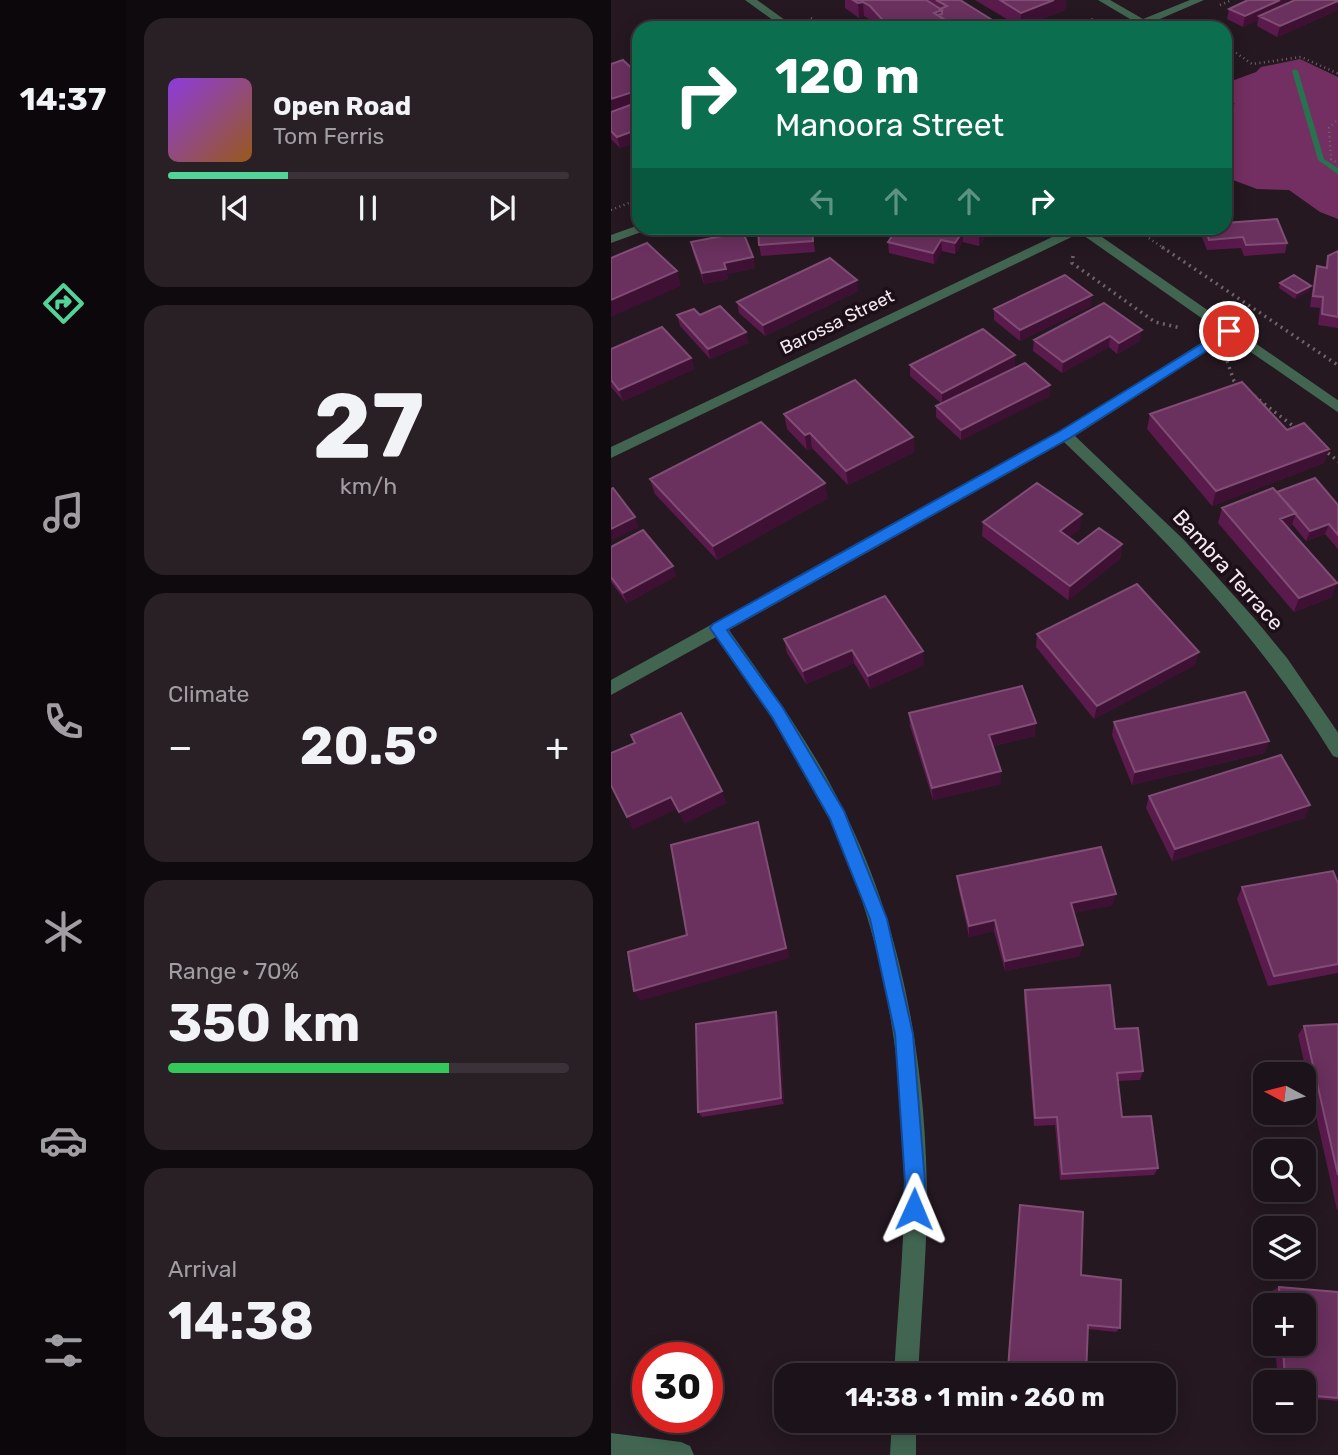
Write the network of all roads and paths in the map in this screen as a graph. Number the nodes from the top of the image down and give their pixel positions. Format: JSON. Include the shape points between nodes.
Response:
{"nodes":[{"id":1,"x":750,"y":0,"type":"edge"},
{"id":2,"x":1103,"y":0,"type":"edge"},
{"id":3,"x":1199,"y":0,"type":"edge"},
{"id":4,"x":781,"y":21,"type":"edge"},
{"id":5,"x":1140,"y":21,"type":"edge"},
{"id":6,"x":1148,"y":21,"type":"edge"},
{"id":7,"x":1232,"y":50,"type":"edge"},
{"id":8,"x":1338,"y":74,"type":"edge"},
{"id":9,"x":1338,"y":118,"type":"edge"},
{"id":10,"x":1338,"y":164,"type":"edge"},
{"id":11,"x":632,"y":202,"type":"edge"},
{"id":12,"x":611,"y":210,"type":"edge"},
{"id":13,"x":632,"y":231,"type":"edge"},
{"id":14,"x":1061,"y":235,"type":"edge"},
{"id":15,"x":1091,"y":235,"type":"edge"},
{"id":16,"x":1144,"y":235,"type":"edge"},
{"id":17,"x":1058,"y":236,"type":"junction"},
{"id":18,"x":611,"y":239,"type":"edge"},
{"id":19,"x":1189,"y":330,"type":"dead end"},
{"id":20,"x":1229,"y":331,"type":"junction"},
{"id":21,"x":1226,"y":359,"type":"dead end"},
{"id":22,"x":1338,"y":366,"type":"edge"},
{"id":23,"x":1338,"y":408,"type":"edge"},
{"id":24,"x":1298,"y":430,"type":"edge"},
{"id":25,"x":1065,"y":435,"type":"junction"},
{"id":26,"x":1319,"y":446,"type":"edge"},
{"id":27,"x":611,"y":453,"type":"edge"},
{"id":28,"x":1338,"y":462,"type":"edge"},
{"id":29,"x":718,"y":628,"type":"junction"},
{"id":30,"x":611,"y":688,"type":"edge"},
{"id":31,"x":1338,"y":751,"type":"edge"},
{"id":32,"x":907,"y":1363,"type":"edge"},
{"id":33,"x":904,"y":1433,"type":"edge"},
{"id":34,"x":611,"y":1446,"type":"edge"},
{"id":35,"x":681,"y":1455,"type":"edge"},
{"id":36,"x":903,"y":1455,"type":"edge"}],
"edges":[{"from":1,"to":4,"type":"street"},
{"from":2,"to":5,"type":"street"},
{"from":3,"to":6,"type":"street"},
{"from":7,"to":8,"type":"path","via":[[1252,64],[1301,57]]},
{"from":9,"to":10,"type":"path","via":[[1329,128],[1331,159]]},
{"from":11,"to":12,"type":"path"},
{"from":13,"to":18,"type":"street"},
{"from":14,"to":17,"type":"street","name":"Barossa Street"},
{"from":15,"to":20,"type":"street"},
{"from":16,"to":22,"type":"path"},
{"from":17,"to":19,"type":"path","via":[[1074,251],[1072,263],[1155,322]]},
{"from":17,"to":27,"type":"street","name":"Barossa Street"},
{"from":20,"to":23,"type":"street"},
{"from":20,"to":25,"type":"street"},
{"from":21,"to":24,"type":"path","via":[[1234,381]]},
{"from":25,"to":29,"type":"street"},
{"from":25,"to":31,"type":"street","name":"Bambra Terrace","via":[[1161,524],[1262,637]]},
{"from":26,"to":28,"type":"path"},
{"from":29,"to":30,"type":"street"},
{"from":29,"to":32,"type":"street","via":[[778,712],[838,816],[878,919],[904,1034],[915,1182]]},
{"from":33,"to":36,"type":"street"},
{"from":34,"to":35,"type":"street"}]}
